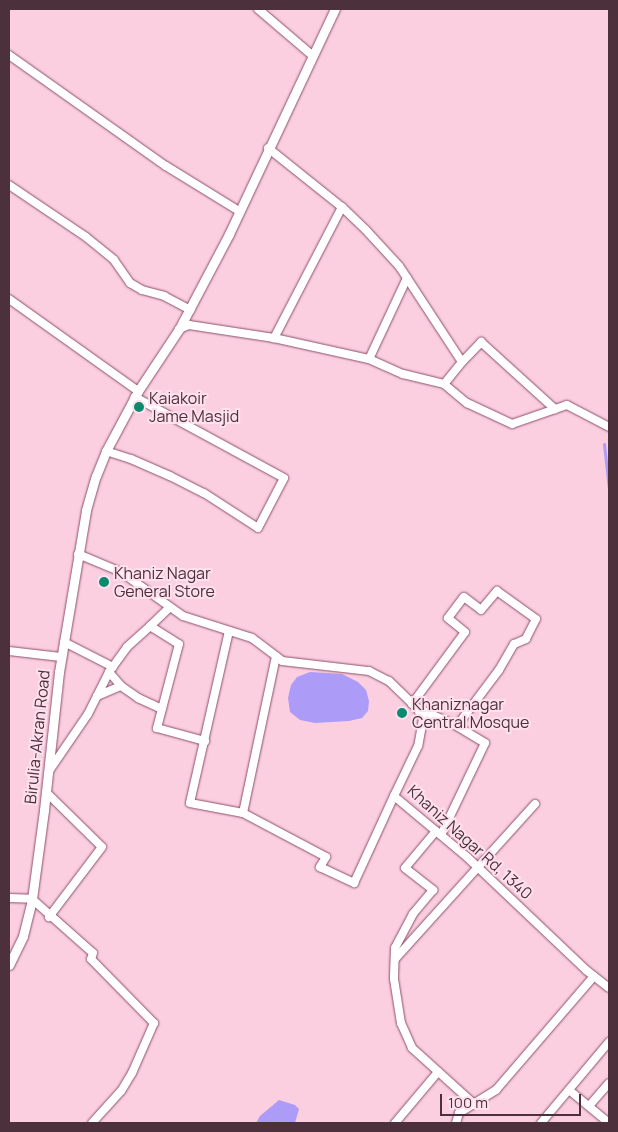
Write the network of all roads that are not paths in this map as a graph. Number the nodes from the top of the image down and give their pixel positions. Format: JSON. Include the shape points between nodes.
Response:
{"nodes":[{"id":1,"x":258,"y":9,"type":"edge"},
{"id":2,"x":336,"y":9,"type":"edge"},
{"id":3,"x":9,"y":55,"type":"edge"},
{"id":4,"x":313,"y":56,"type":"junction"},
{"id":5,"x":268,"y":148,"type":"junction"},
{"id":6,"x":9,"y":184,"type":"edge"},
{"id":7,"x":342,"y":207,"type":"junction"},
{"id":8,"x":239,"y":211,"type":"junction"},
{"id":9,"x":406,"y":278,"type":"junction"},
{"id":10,"x":9,"y":299,"type":"edge"},
{"id":11,"x":190,"y":310,"type":"junction"},
{"id":12,"x":179,"y":329,"type":"junction"},
{"id":13,"x":274,"y":338,"type":"junction"},
{"id":14,"x":369,"y":359,"type":"junction"},
{"id":15,"x":462,"y":362,"type":"junction"},
{"id":16,"x":444,"y":384,"type":"junction"},
{"id":17,"x":136,"y":394,"type":"junction"},
{"id":18,"x":555,"y":409,"type":"junction"},
{"id":19,"x":609,"y":427,"type":"edge"},
{"id":20,"x":106,"y":451,"type":"junction"},
{"id":21,"x":78,"y":554,"type":"junction"},
{"id":22,"x":170,"y":607,"type":"junction"},
{"id":23,"x":150,"y":626,"type":"junction"},
{"id":24,"x":229,"y":631,"type":"junction"},
{"id":25,"x":64,"y":642,"type":"junction"},
{"id":26,"x":9,"y":651,"type":"edge"},
{"id":27,"x":276,"y":656,"type":"junction"},
{"id":28,"x":61,"y":657,"type":"junction"},
{"id":29,"x":111,"y":670,"type":"junction"},
{"id":30,"x":121,"y":686,"type":"junction"},
{"id":31,"x":97,"y":696,"type":"junction"},
{"id":32,"x":415,"y":706,"type":"junction"},
{"id":33,"x":162,"y":708,"type":"junction"},
{"id":34,"x":458,"y":726,"type":"junction"},
{"id":35,"x":205,"y":741,"type":"junction"},
{"id":36,"x":47,"y":778,"type":"junction"},
{"id":37,"x":46,"y":792,"type":"junction"},
{"id":38,"x":394,"y":796,"type":"junction"},
{"id":39,"x":535,"y":804,"type":"dead end"},
{"id":40,"x":243,"y":813,"type":"junction"},
{"id":41,"x":438,"y":833,"type":"junction"},
{"id":42,"x":478,"y":868,"type":"junction"},
{"id":43,"x":9,"y":898,"type":"edge"},
{"id":44,"x":32,"y":899,"type":"junction"},
{"id":45,"x":50,"y":917,"type":"junction"},
{"id":46,"x":395,"y":959,"type":"junction"},
{"id":47,"x":9,"y":965,"type":"edge"},
{"id":48,"x":594,"y":976,"type":"junction"},
{"id":49,"x":609,"y":988,"type":"edge"},
{"id":50,"x":609,"y":1042,"type":"edge"},
{"id":51,"x":438,"y":1072,"type":"junction"},
{"id":52,"x":609,"y":1082,"type":"edge"},
{"id":53,"x":569,"y":1090,"type":"junction"},
{"id":54,"x":474,"y":1104,"type":"junction"},
{"id":55,"x":589,"y":1106,"type":"junction"},
{"id":56,"x":92,"y":1123,"type":"edge"},
{"id":57,"x":395,"y":1123,"type":"edge"},
{"id":58,"x":456,"y":1123,"type":"edge"},
{"id":59,"x":541,"y":1123,"type":"edge"},
{"id":60,"x":609,"y":1123,"type":"edge"}],
"edges":[{"from":1,"to":4,"type":"street"},
{"from":2,"to":4,"type":"street","name":"Birulia-Akran Road"},
{"from":3,"to":8,"type":"street","via":[[166,166]]},
{"from":4,"to":5,"type":"street","name":"Birulia-Akran Road"},
{"from":5,"to":7,"type":"street"},
{"from":5,"to":8,"type":"street","name":"Birulia-Akran Road"},
{"from":6,"to":11,"type":"street","via":[[86,237],[114,260],[130,283]]},
{"from":7,"to":9,"type":"street","via":[[377,241]]},
{"from":7,"to":13,"type":"street"},
{"from":8,"to":11,"type":"street","name":"Birulia-Akran Road"},
{"from":9,"to":14,"type":"street"},
{"from":9,"to":15,"type":"street"},
{"from":10,"to":17,"type":"street"},
{"from":11,"to":12,"type":"street","name":"Birulia-Akran Road"},
{"from":12,"to":13,"type":"street","via":[[189,325]]},
{"from":12,"to":17,"type":"street","name":"Birulia-Akran Road"},
{"from":13,"to":14,"type":"street"},
{"from":14,"to":16,"type":"street","via":[[403,374]]},
{"from":15,"to":16,"type":"street"},
{"from":15,"to":18,"type":"street","via":[[481,342]]},
{"from":16,"to":18,"type":"street","via":[[467,403],[512,424]]},
{"from":17,"to":20,"type":"street","name":"Birulia-Akran Road"},
{"from":17,"to":20,"type":"street","via":[[284,478],[267,511],[258,528],[204,493]]},
{"from":18,"to":19,"type":"street","via":[[567,405]]},
{"from":20,"to":21,"type":"street","name":"Birulia-Akran Road","via":[[86,510]]},
{"from":21,"to":22,"type":"street","via":[[121,572]]},
{"from":21,"to":25,"type":"street","name":"Birulia-Akran Road"},
{"from":22,"to":23,"type":"street"},
{"from":22,"to":24,"type":"street","via":[[201,623]]},
{"from":23,"to":29,"type":"street","via":[[127,647]]},
{"from":23,"to":33,"type":"street","via":[[179,644]]},
{"from":24,"to":27,"type":"street","via":[[252,638]]},
{"from":24,"to":35,"type":"street"},
{"from":25,"to":28,"type":"street","name":"Birulia-Akran Road"},
{"from":25,"to":29,"type":"street"},
{"from":26,"to":28,"type":"street"},
{"from":27,"to":32,"type":"street","via":[[282,662],[369,671],[389,681]]},
{"from":27,"to":40,"type":"street"},
{"from":28,"to":36,"type":"street","name":"Birulia-Akran Road"},
{"from":29,"to":30,"type":"street"},
{"from":29,"to":31,"type":"street"},
{"from":30,"to":31,"type":"street"},
{"from":30,"to":33,"type":"street","via":[[138,698]]},
{"from":31,"to":36,"type":"street"},
{"from":32,"to":34,"type":"street"},
{"from":32,"to":34,"type":"street","via":[[465,632],[448,618],[458,604],[464,597],[481,610],[497,592],[536,619],[526,639],[514,644]]},
{"from":32,"to":38,"type":"street","name":"Khaniz Nagar Rd, 1340","via":[[423,719],[418,746]]},
{"from":33,"to":35,"type":"street","via":[[157,728]]},
{"from":34,"to":41,"type":"street","via":[[484,743]]},
{"from":35,"to":40,"type":"street","via":[[190,803]]},
{"from":36,"to":37,"type":"street","name":"Birulia-Akran Road"},
{"from":37,"to":44,"type":"street","name":"Birulia-Akran Road"},
{"from":37,"to":45,"type":"street","via":[[102,847]]},
{"from":38,"to":40,"type":"street","via":[[354,883],[320,867],[326,857]]},
{"from":38,"to":41,"type":"street","name":"Khaniz Nagar Rd, 1340"},
{"from":39,"to":42,"type":"street"},
{"from":41,"to":42,"type":"street","name":"Khaniz Nagar Rd, 1340"},
{"from":41,"to":46,"type":"street","via":[[405,868],[433,890],[413,914],[395,948]]},
{"from":42,"to":46,"type":"street"},
{"from":42,"to":48,"type":"street","name":"Khaniz Nagar Rd, 1340"},
{"from":43,"to":44,"type":"street"},
{"from":44,"to":45,"type":"street"},
{"from":44,"to":47,"type":"street","name":"Birulia-Akran Road","via":[[23,936]]},
{"from":45,"to":56,"type":"street","via":[[93,953],[90,959],[154,1022],[132,1073]]},
{"from":46,"to":51,"type":"street","via":[[394,979],[401,1023],[412,1048]]},
{"from":48,"to":49,"type":"street","name":"Khaniz Nagar Rd, 1340"},
{"from":48,"to":54,"type":"street","via":[[496,1090]]},
{"from":50,"to":53,"type":"street"},
{"from":51,"to":54,"type":"street"},
{"from":51,"to":57,"type":"street"},
{"from":52,"to":55,"type":"street"},
{"from":53,"to":55,"type":"street"},
{"from":53,"to":59,"type":"street"},
{"from":54,"to":58,"type":"street","via":[[459,1113]]},
{"from":55,"to":60,"type":"street"}]}
